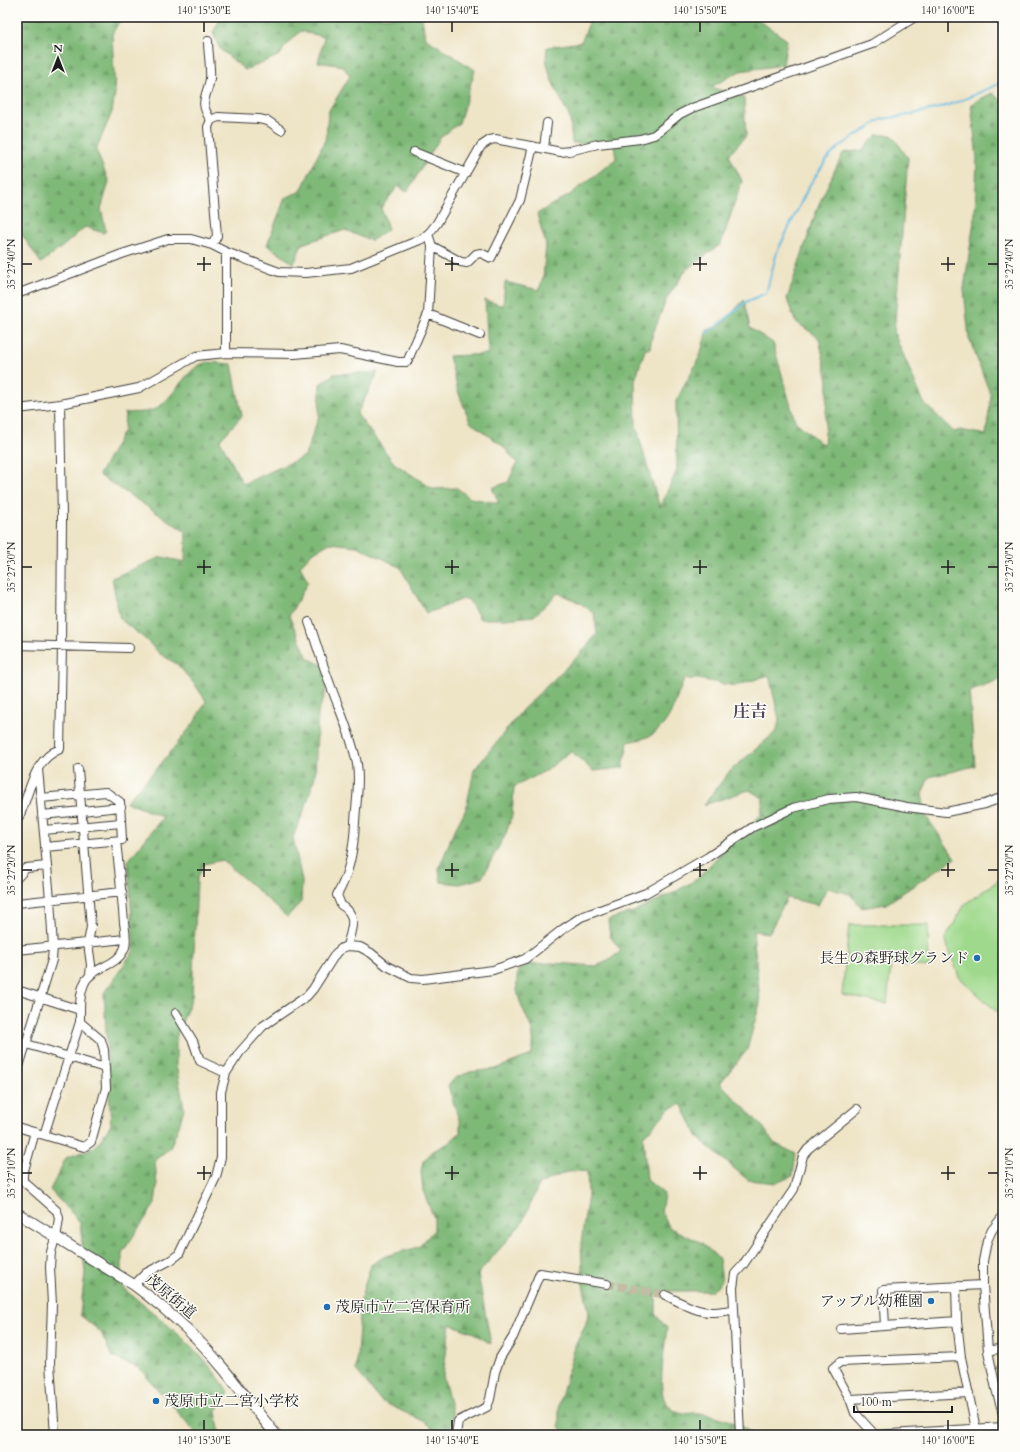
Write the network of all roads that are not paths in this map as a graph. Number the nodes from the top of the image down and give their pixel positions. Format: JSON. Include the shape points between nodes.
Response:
{"nodes":[{"id":1,"x":915,"y":17,"type":"edge"},
{"id":2,"x":208,"y":41,"type":"dead end"},
{"id":3,"x":211,"y":120,"type":"junction"},
{"id":4,"x":546,"y":123,"type":"dead end"},
{"id":5,"x":281,"y":130,"type":"dead end"},
{"id":6,"x":533,"y":146,"type":"junction"},
{"id":7,"x":544,"y":148,"type":"junction"},
{"id":8,"x":414,"y":152,"type":"dead end"},
{"id":9,"x":466,"y":173,"type":"junction"},
{"id":10,"x":428,"y":234,"type":"junction"},
{"id":11,"x":212,"y":245,"type":"junction"},
{"id":12,"x":432,"y":246,"type":"junction"},
{"id":13,"x":226,"y":252,"type":"junction"},
{"id":14,"x":17,"y":294,"type":"edge"},
{"id":15,"x":428,"y":314,"type":"junction"},
{"id":16,"x":480,"y":336,"type":"dead end"},
{"id":17,"x":226,"y":353,"type":"junction"},
{"id":18,"x":60,"y":404,"type":"junction"},
{"id":19,"x":17,"y":409,"type":"edge"},
{"id":20,"x":309,"y":622,"type":"dead end"},
{"id":21,"x":17,"y":645,"type":"edge"},
{"id":22,"x":62,"y":646,"type":"junction"},
{"id":23,"x":129,"y":648,"type":"dead end"},
{"id":24,"x":78,"y":769,"type":"dead end"},
{"id":25,"x":38,"y":770,"type":"junction"},
{"id":26,"x":80,"y":795,"type":"junction"},
{"id":27,"x":1003,"y":797,"type":"edge"},
{"id":28,"x":41,"y":798,"type":"junction"},
{"id":29,"x":121,"y":807,"type":"junction"},
{"id":30,"x":81,"y":811,"type":"junction"},
{"id":31,"x":42,"y":815,"type":"junction"},
{"id":32,"x":17,"y":820,"type":"edge"},
{"id":33,"x":121,"y":823,"type":"junction"},
{"id":34,"x":83,"y":826,"type":"junction"},
{"id":35,"x":44,"y":830,"type":"junction"},
{"id":36,"x":116,"y":841,"type":"junction"},
{"id":37,"x":84,"y":844,"type":"junction"},
{"id":38,"x":45,"y":848,"type":"junction"},
{"id":39,"x":47,"y":866,"type":"junction"},
{"id":40,"x":17,"y":878,"type":"edge"},
{"id":41,"x":122,"y":892,"type":"junction"},
{"id":42,"x":88,"y":895,"type":"junction"},
{"id":43,"x":50,"y":899,"type":"junction"},
{"id":44,"x":17,"y":903,"type":"edge"},
{"id":45,"x":125,"y":939,"type":"junction"},
{"id":46,"x":88,"y":943,"type":"junction"},
{"id":47,"x":347,"y":946,"type":"junction"},
{"id":48,"x":53,"y":947,"type":"junction"},
{"id":49,"x":17,"y":950,"type":"edge"},
{"id":50,"x":90,"y":975,"type":"junction"},
{"id":51,"x":17,"y":990,"type":"edge"},
{"id":52,"x":41,"y":998,"type":"junction"},
{"id":53,"x":80,"y":1010,"type":"junction"},
{"id":54,"x":176,"y":1013,"type":"dead end"},
{"id":55,"x":80,"y":1022,"type":"junction"},
{"id":56,"x":17,"y":1041,"type":"edge"},
{"id":57,"x":27,"y":1044,"type":"junction"},
{"id":58,"x":68,"y":1058,"type":"junction"},
{"id":59,"x":105,"y":1068,"type":"junction"},
{"id":60,"x":226,"y":1072,"type":"junction"},
{"id":61,"x":17,"y":1073,"type":"edge"},
{"id":62,"x":857,"y":1109,"type":"dead end"},
{"id":63,"x":17,"y":1127,"type":"edge"},
{"id":64,"x":36,"y":1132,"type":"junction"},
{"id":65,"x":44,"y":1135,"type":"junction"},
{"id":66,"x":17,"y":1214,"type":"edge"},
{"id":67,"x":1003,"y":1216,"type":"edge"},
{"id":68,"x":55,"y":1237,"type":"junction"},
{"id":69,"x":607,"y":1284,"type":"tunnel mouth"},
{"id":70,"x":134,"y":1285,"type":"junction"},
{"id":71,"x":983,"y":1285,"type":"junction"},
{"id":72,"x":956,"y":1286,"type":"junction"},
{"id":73,"x":665,"y":1296,"type":"tunnel mouth"},
{"id":74,"x":734,"y":1310,"type":"junction"},
{"id":75,"x":957,"y":1322,"type":"junction"},
{"id":76,"x":885,"y":1326,"type":"junction"},
{"id":77,"x":841,"y":1328,"type":"dead end"},
{"id":78,"x":1003,"y":1348,"type":"edge"},
{"id":79,"x":988,"y":1351,"type":"junction"},
{"id":80,"x":961,"y":1357,"type":"junction"},
{"id":81,"x":969,"y":1393,"type":"junction"},
{"id":82,"x":850,"y":1399,"type":"junction"},
{"id":83,"x":1003,"y":1414,"type":"edge"},
{"id":84,"x":1003,"y":1427,"type":"edge"},
{"id":85,"x":976,"y":1429,"type":"junction"},
{"id":86,"x":55,"y":1435,"type":"edge"},
{"id":87,"x":276,"y":1435,"type":"edge"},
{"id":88,"x":456,"y":1435,"type":"edge"},
{"id":89,"x":740,"y":1435,"type":"edge"}],
"edges":[{"from":1,"to":7,"type":"street","via":[[872,44],[692,108],[680,114],[654,135],[561,152]]},
{"from":2,"to":3,"type":"street","via":[[210,78],[203,102]]},
{"from":3,"to":5,"type":"street","via":[[218,117],[259,119],[268,121]]},
{"from":3,"to":11,"type":"street","via":[[208,127],[217,236]]},
{"from":4,"to":7,"type":"street"},
{"from":6,"to":7,"type":"street"},
{"from":6,"to":9,"type":"street","via":[[490,140],[481,146]]},
{"from":6,"to":12,"type":"street","via":[[520,200],[491,258],[481,253],[476,254],[467,263],[461,262]]},
{"from":8,"to":9,"type":"street"},
{"from":9,"to":10,"type":"street"},
{"from":10,"to":12,"type":"street"},
{"from":10,"to":13,"type":"street","via":[[422,239],[362,264],[338,270],[279,272]]},
{"from":11,"to":13,"type":"street"},
{"from":11,"to":14,"type":"street","via":[[179,238],[155,243]]},
{"from":12,"to":15,"type":"street"},
{"from":13,"to":17,"type":"street"},
{"from":15,"to":16,"type":"street"},
{"from":15,"to":17,"type":"street","via":[[407,362],[340,350],[295,354]]},
{"from":17,"to":18,"type":"street","via":[[196,356],[139,388]]},
{"from":18,"to":19,"type":"street"},
{"from":18,"to":22,"type":"street"},
{"from":20,"to":47,"type":"street","via":[[352,742],[357,766],[352,857],[344,884],[337,895],[341,905],[349,910],[352,919]]},
{"from":21,"to":22,"type":"street"},
{"from":22,"to":23,"type":"street"},
{"from":22,"to":25,"type":"street","via":[[60,749],[54,751]]},
{"from":24,"to":26,"type":"street"},
{"from":25,"to":28,"type":"street"},
{"from":25,"to":32,"type":"street"},
{"from":26,"to":28,"type":"street"},
{"from":26,"to":29,"type":"street","via":[[106,792],[120,802]]},
{"from":26,"to":30,"type":"street"},
{"from":27,"to":47,"type":"street","via":[[985,804],[946,812],[856,797],[829,799],[793,808],[753,827],[646,893],[581,917],[526,959],[493,970],[423,979],[411,978],[387,966],[360,947]]},
{"from":28,"to":31,"type":"street"},
{"from":29,"to":30,"type":"street"},
{"from":29,"to":33,"type":"street"},
{"from":30,"to":31,"type":"street"},
{"from":30,"to":34,"type":"street"},
{"from":31,"to":35,"type":"street"},
{"from":33,"to":34,"type":"street"},
{"from":33,"to":36,"type":"street","via":[[122,840]]},
{"from":34,"to":35,"type":"street"},
{"from":34,"to":37,"type":"street"},
{"from":35,"to":38,"type":"street"},
{"from":36,"to":37,"type":"street"},
{"from":36,"to":41,"type":"street"},
{"from":37,"to":38,"type":"street"},
{"from":37,"to":42,"type":"street"},
{"from":38,"to":39,"type":"street"},
{"from":39,"to":40,"type":"street","via":[[26,868]]},
{"from":39,"to":43,"type":"street"},
{"from":41,"to":42,"type":"street"},
{"from":41,"to":45,"type":"street"},
{"from":42,"to":43,"type":"street"},
{"from":42,"to":46,"type":"street","via":[[91,927]]},
{"from":43,"to":44,"type":"street"},
{"from":43,"to":48,"type":"street"},
{"from":45,"to":46,"type":"street"},
{"from":45,"to":50,"type":"street","via":[[125,947],[118,958]]},
{"from":46,"to":48,"type":"street"},
{"from":46,"to":50,"type":"street"},
{"from":47,"to":60,"type":"street","via":[[336,953],[307,996],[269,1020]]},
{"from":48,"to":49,"type":"street"},
{"from":48,"to":52,"type":"street","via":[[52,960]]},
{"from":50,"to":53,"type":"street","via":[[83,987]]},
{"from":51,"to":52,"type":"street"},
{"from":52,"to":53,"type":"street"},
{"from":52,"to":57,"type":"street"},
{"from":53,"to":55,"type":"street"},
{"from":54,"to":60,"type":"street","via":[[193,1041],[200,1061]]},
{"from":55,"to":58,"type":"street"},
{"from":55,"to":59,"type":"street","via":[[101,1040]]},
{"from":56,"to":57,"type":"street"},
{"from":57,"to":58,"type":"street"},
{"from":57,"to":61,"type":"street"},
{"from":58,"to":59,"type":"street"},
{"from":58,"to":65,"type":"street"},
{"from":59,"to":65,"type":"street","via":[[106,1088],[90,1142],[84,1147]]},
{"from":60,"to":70,"type":"street","via":[[221,1092],[221,1157],[216,1177],[179,1254],[146,1274]]},
{"from":62,"to":74,"type":"street","via":[[803,1156],[794,1189],[735,1274],[732,1288]]},
{"from":63,"to":64,"type":"street"},
{"from":64,"to":65,"type":"street"},
{"from":64,"to":68,"type":"street","via":[[22,1178],[59,1214]]},
{"from":66,"to":68,"type":"main road","name":"茂原街道"},
{"from":67,"to":71,"type":"street","via":[[987,1241],[983,1262]]},
{"from":68,"to":70,"type":"main road","name":"茂原街道"},
{"from":68,"to":86,"type":"street","via":[[50,1267],[50,1363]]},
{"from":69,"to":88,"type":"street","via":[[540,1273],[513,1337],[500,1358],[487,1407],[458,1421]]},
{"from":70,"to":87,"type":"main road","name":"茂原街道","via":[[161,1306],[211,1355]]},
{"from":71,"to":72,"type":"street"},
{"from":71,"to":79,"type":"street"},
{"from":72,"to":75,"type":"street"},
{"from":72,"to":76,"type":"street","via":[[883,1290]]},
{"from":73,"to":74,"type":"street","via":[[706,1311]]},
{"from":74,"to":89,"type":"street"},
{"from":75,"to":76,"type":"street"},
{"from":75,"to":80,"type":"street"},
{"from":76,"to":77,"type":"street"},
{"from":78,"to":79,"type":"street"},
{"from":79,"to":83,"type":"street"},
{"from":80,"to":81,"type":"street"},
{"from":80,"to":82,"type":"street","via":[[840,1362],[833,1368]]},
{"from":81,"to":82,"type":"street"},
{"from":81,"to":85,"type":"street"},
{"from":82,"to":85,"type":"street","via":[[855,1413],[875,1435]]},
{"from":84,"to":85,"type":"street"}]}
